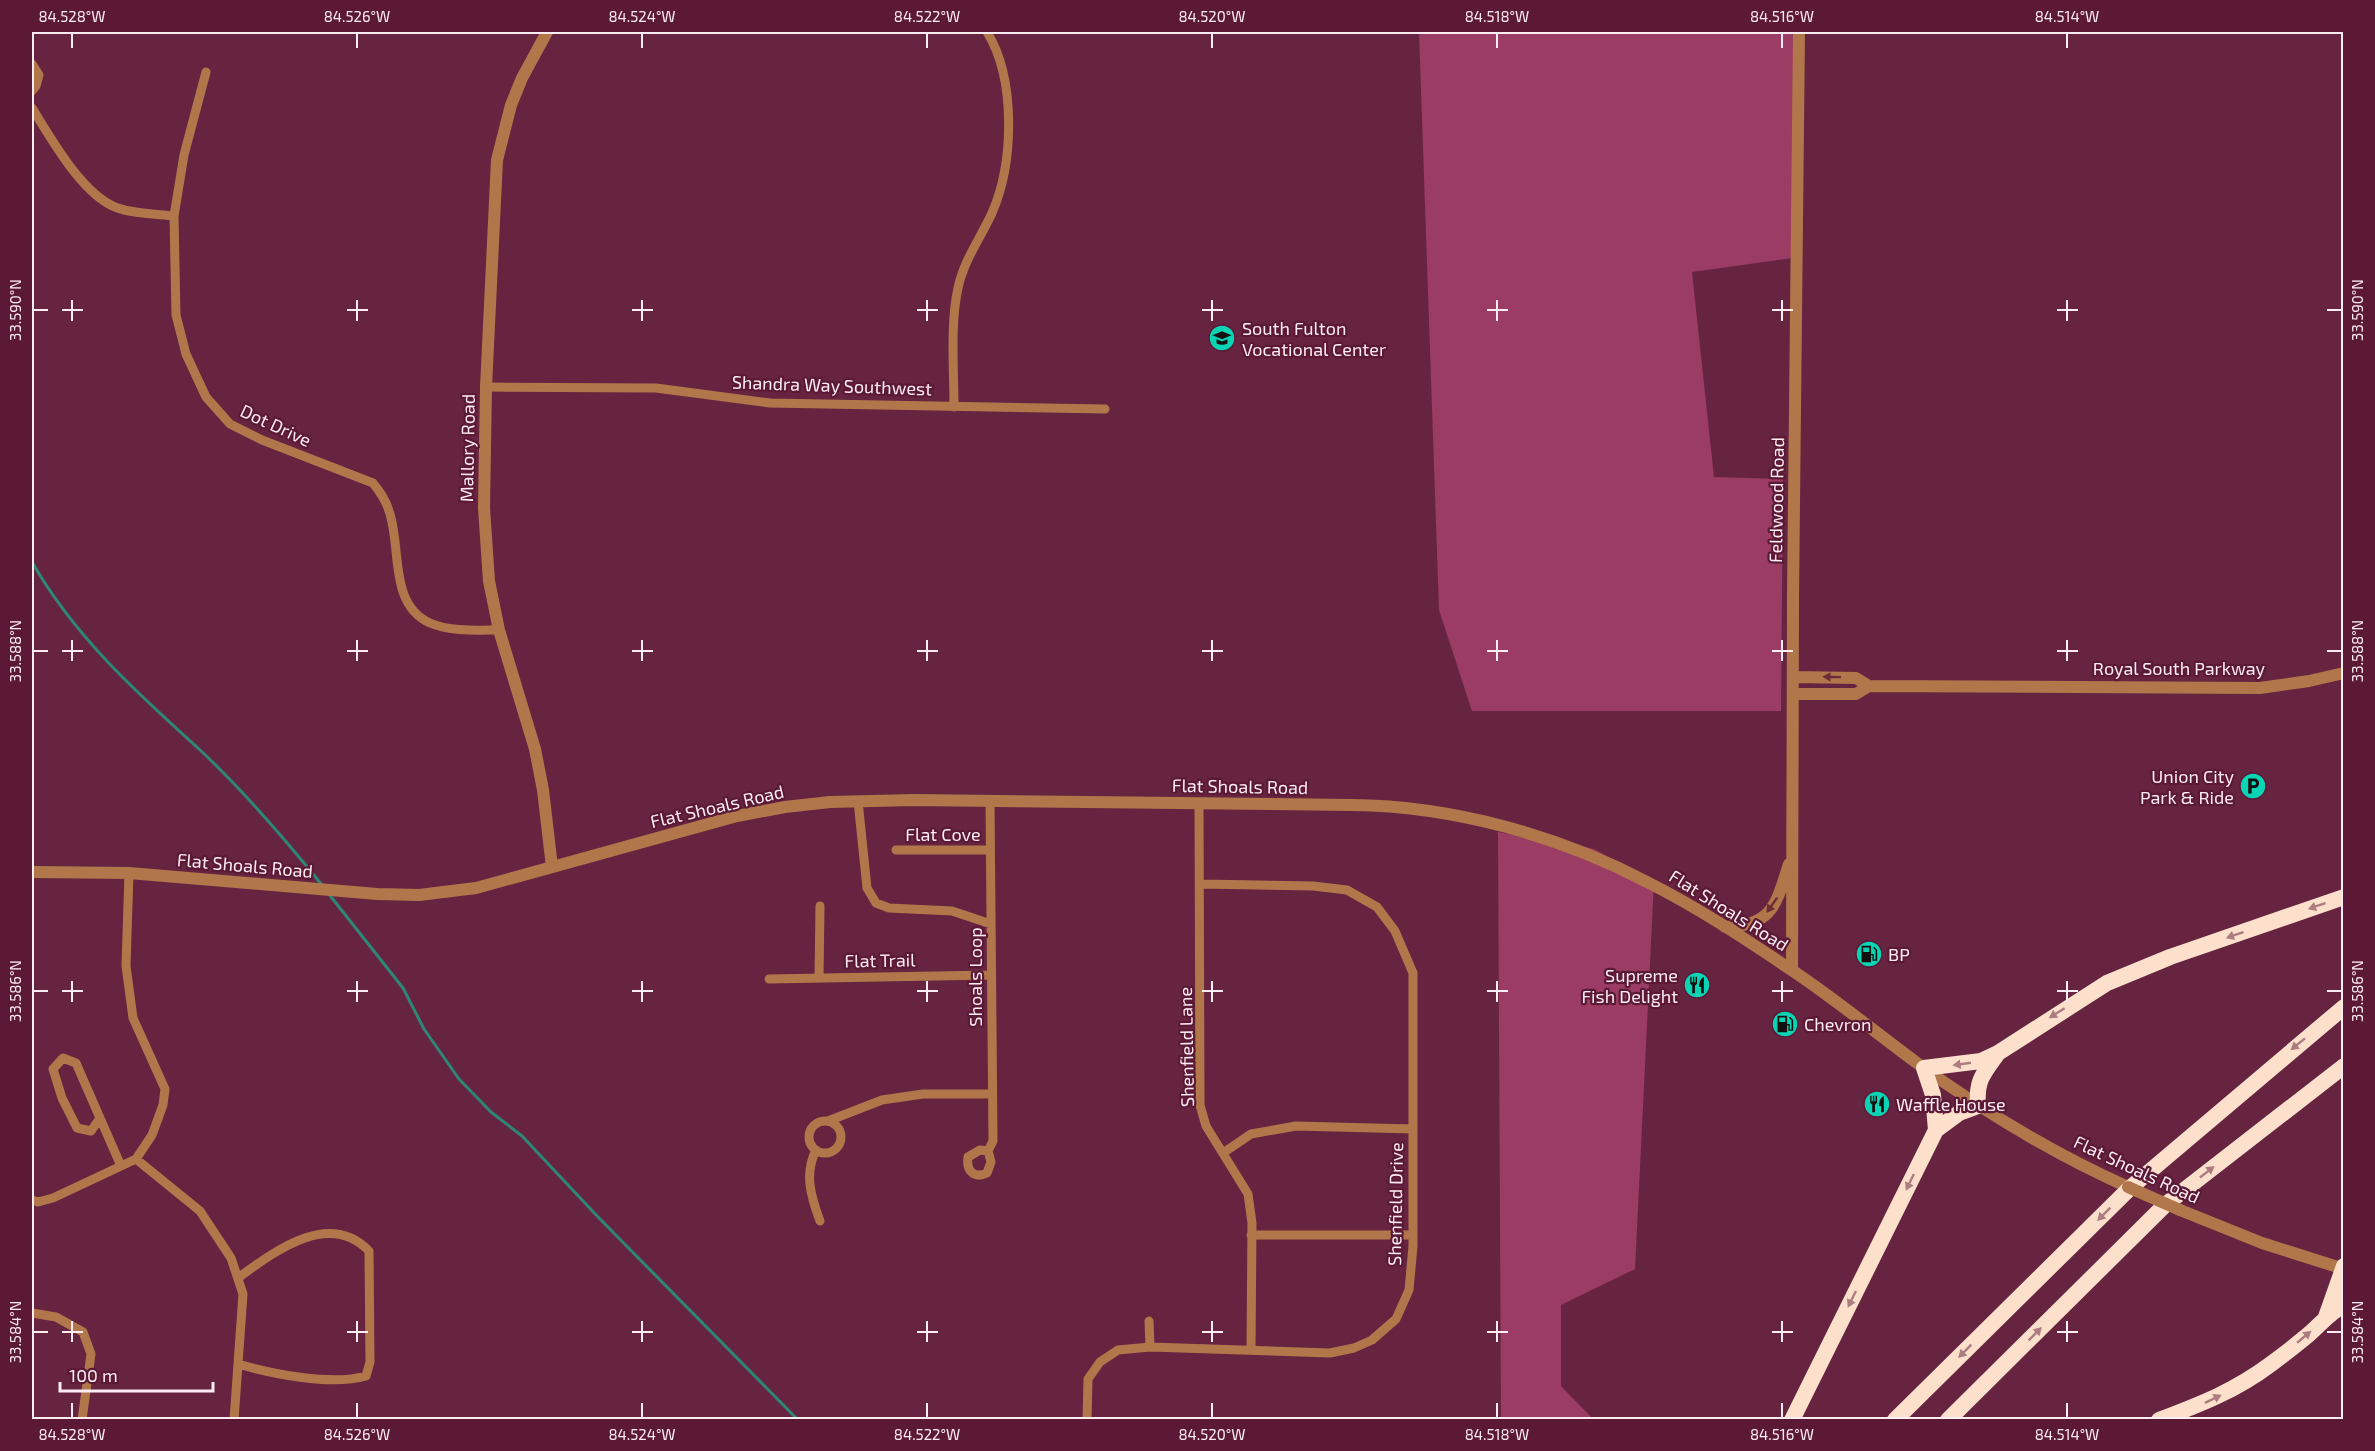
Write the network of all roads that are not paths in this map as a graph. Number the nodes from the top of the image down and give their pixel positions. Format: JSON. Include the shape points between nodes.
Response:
{"nodes":[{"id":1,"x":547,"y":32,"type":"edge"},
{"id":2,"x":987,"y":32,"type":"edge"},
{"id":3,"x":1799,"y":32,"type":"edge"},
{"id":4,"x":32,"y":64,"type":"edge"},
{"id":5,"x":206,"y":72,"type":"dead end"},
{"id":6,"x":32,"y":91,"type":"edge"},
{"id":7,"x":32,"y":108,"type":"edge"},
{"id":8,"x":174,"y":216,"type":"junction"},
{"id":9,"x":486,"y":387,"type":"junction"},
{"id":10,"x":954,"y":407,"type":"junction"},
{"id":11,"x":1104,"y":409,"type":"dead end"},
{"id":12,"x":499,"y":630,"type":"junction"},
{"id":13,"x":2343,"y":673,"type":"edge"},
{"id":14,"x":1793,"y":676,"type":"junction"},
{"id":15,"x":1869,"y":686,"type":"junction"},
{"id":16,"x":1794,"y":694,"type":"junction"},
{"id":17,"x":858,"y":801,"type":"junction"},
{"id":18,"x":990,"y":801,"type":"junction"},
{"id":19,"x":1199,"y":804,"type":"junction"},
{"id":20,"x":896,"y":850,"type":"dead end"},
{"id":21,"x":990,"y":850,"type":"junction"},
{"id":22,"x":1792,"y":854,"type":"junction"},
{"id":23,"x":552,"y":867,"type":"junction"},
{"id":24,"x":32,"y":872,"type":"edge"},
{"id":25,"x":129,"y":873,"type":"junction"},
{"id":26,"x":1201,"y":884,"type":"junction"},
{"id":27,"x":2343,"y":897,"type":"edge"},
{"id":28,"x":820,"y":906,"type":"dead end"},
{"id":29,"x":991,"y":924,"type":"junction"},
{"id":30,"x":1725,"y":927,"type":"junction"},
{"id":31,"x":1792,"y":970,"type":"junction"},
{"id":32,"x":991,"y":975,"type":"junction"},
{"id":33,"x":819,"y":978,"type":"junction"},
{"id":34,"x":770,"y":979,"type":"dead end"},
{"id":35,"x":2343,"y":1007,"type":"edge"},
{"id":36,"x":1998,"y":1053,"type":"junction"},
{"id":37,"x":2343,"y":1066,"type":"edge"},
{"id":38,"x":1924,"y":1068,"type":"junction"},
{"id":39,"x":992,"y":1094,"type":"junction"},
{"id":40,"x":1978,"y":1106,"type":"junction"},
{"id":41,"x":100,"y":1118,"type":"junction"},
{"id":42,"x":828,"y":1121,"type":"junction"},
{"id":43,"x":1413,"y":1129,"type":"junction"},
{"id":44,"x":1936,"y":1130,"type":"junction"},
{"id":45,"x":816,"y":1150,"type":"junction"},
{"id":46,"x":988,"y":1152,"type":"dead end"},
{"id":47,"x":1223,"y":1152,"type":"junction"},
{"id":48,"x":136,"y":1159,"type":"junction"},
{"id":49,"x":121,"y":1166,"type":"junction"},
{"id":50,"x":32,"y":1200,"type":"edge"},
{"id":51,"x":820,"y":1221,"type":"dead end"},
{"id":52,"x":1251,"y":1235,"type":"junction"},
{"id":53,"x":1413,"y":1235,"type":"junction"},
{"id":54,"x":2343,"y":1268,"type":"edge"},
{"id":55,"x":238,"y":1278,"type":"junction"},
{"id":56,"x":2343,"y":1305,"type":"edge"},
{"id":57,"x":32,"y":1313,"type":"edge"},
{"id":58,"x":2326,"y":1317,"type":"junction"},
{"id":59,"x":1149,"y":1321,"type":"dead end"},
{"id":60,"x":1150,"y":1347,"type":"junction"},
{"id":61,"x":1251,"y":1350,"type":"junction"},
{"id":62,"x":238,"y":1365,"type":"junction"},
{"id":63,"x":82,"y":1419,"type":"edge"},
{"id":64,"x":234,"y":1419,"type":"edge"},
{"id":65,"x":1087,"y":1419,"type":"edge"},
{"id":66,"x":1792,"y":1419,"type":"edge"},
{"id":67,"x":1895,"y":1419,"type":"edge"},
{"id":68,"x":1948,"y":1419,"type":"edge"},
{"id":69,"x":2159,"y":1419,"type":"edge"}],
"edges":[{"from":1,"to":9,"type":"street","name":"Mallory Road","via":[[511,105],[497,160]]},
{"from":2,"to":10,"type":"street","via":[[1004,74],[1008,125],[1001,189],[957,289]]},
{"from":3,"to":14,"type":"street","name":"Feldwood Road"},
{"from":4,"to":6,"type":"street","via":[[39,75]]},
{"from":5,"to":8,"type":"street","name":"Dot Drive","via":[[184,155]]},
{"from":7,"to":8,"type":"street","via":[[83,181],[105,202],[117,208]]},
{"from":8,"to":12,"type":"street","name":"Dot Drive","via":[[176,315],[186,354],[206,398],[230,424],[373,483],[390,512],[401,591],[418,616],[432,624]]},
{"from":9,"to":10,"type":"street","name":"Shandra Way Southwest","via":[[656,388],[770,403]]},
{"from":9,"to":12,"type":"street","name":"Mallory Road","via":[[484,508],[489,581]]},
{"from":10,"to":11,"type":"street","name":"Shandra Way Southwest"},
{"from":12,"to":23,"type":"street","name":"Mallory Road","via":[[535,749]]},
{"from":13,"to":15,"type":"street","name":"Royal South Parkway","via":[[2260,688]]},
{"from":15,"to":14,"type":"street","name":"Royal South Parkway","one_way":true,"via":[[1856,678]]},
{"from":14,"to":16,"type":"street","name":"Feldwood Road"},
{"from":15,"to":16,"type":"street","name":"Royal South Parkway","via":[[1856,694]]},
{"from":16,"to":22,"type":"street","name":"Feldwood Road"},
{"from":17,"to":18,"type":"street","name":"Flat Shoals Road"},
{"from":17,"to":23,"type":"street","name":"Flat Shoals Road","via":[[785,807],[737,816]]},
{"from":17,"to":29,"type":"street","via":[[867,888],[876,903],[889,908],[952,911]]},
{"from":18,"to":19,"type":"street","name":"Flat Shoals Road"},
{"from":18,"to":21,"type":"street","name":"Shoals Loop"},
{"from":19,"to":26,"type":"street","name":"Shenfield Lane"},
{"from":19,"to":30,"type":"street","name":"Flat Shoals Road","via":[[1363,805],[1416,810],[1512,829],[1603,861]]},
{"from":20,"to":21,"type":"street","name":"Flat Cove"},
{"from":21,"to":29,"type":"street","name":"Shoals Loop"},
{"from":22,"to":30,"type":"street","one_way":true,"via":[[1777,900],[1761,920],[1744,927]]},
{"from":22,"to":31,"type":"street","name":"Feldwood Road"},
{"from":23,"to":25,"type":"street","name":"Flat Shoals Road","via":[[476,888],[419,895]]},
{"from":24,"to":25,"type":"street","name":"Flat Shoals Road"},
{"from":25,"to":48,"type":"street","via":[[126,966],[133,1018],[165,1089],[152,1135]]},
{"from":26,"to":43,"type":"street","name":"Shenfield Drive","via":[[1347,890],[1377,907],[1395,931],[1413,973]]},
{"from":26,"to":47,"type":"street","name":"Shenfield Lane","via":[[1200,1105],[1206,1126]]},
{"from":27,"to":36,"type":"highway","one_way":true,"via":[[2107,983]]},
{"from":28,"to":33,"type":"street"},
{"from":29,"to":32,"type":"street","name":"Shoals Loop"},
{"from":30,"to":31,"type":"street","name":"Flat Shoals Road"},
{"from":31,"to":38,"type":"street","name":"Flat Shoals Road"},
{"from":32,"to":33,"type":"street","name":"Flat Trail"},
{"from":32,"to":39,"type":"street","name":"Shoals Loop"},
{"from":33,"to":34,"type":"street","name":"Flat Trail"},
{"from":35,"to":67,"type":"highway","one_way":true,"via":[[2130,1188]]},
{"from":36,"to":38,"type":"highway","one_way":true,"via":[[1981,1061]]},
{"from":36,"to":40,"type":"highway","via":[[1979,1078]]},
{"from":68,"to":37,"type":"highway","one_way":true,"via":[[2165,1205]]},
{"from":38,"to":40,"type":"street","name":"Flat Shoals Road"},
{"from":38,"to":44,"type":"highway","via":[[1933,1095]]},
{"from":39,"to":42,"type":"street","via":[[922,1094],[882,1100]]},
{"from":39,"to":46,"type":"street","name":"Shoals Loop","via":[[993,1141]]},
{"from":40,"to":44,"type":"highway","via":[[1959,1113]]},
{"from":40,"to":54,"type":"street","name":"Flat Shoals Road","bridge":true,"via":[[2093,1171],[2224,1229]]},
{"from":41,"to":41,"type":"street","via":[[76,1063],[63,1058],[53,1069],[77,1128],[91,1131]]},
{"from":41,"to":49,"type":"street"},
{"from":42,"to":45,"type":"street","via":[[817,1123],[810,1130],[810,1141]]},
{"from":42,"to":45,"type":"street","via":[[840,1131],[840,1141],[830,1151]]},
{"from":43,"to":47,"type":"street","via":[[1296,1126],[1251,1134]]},
{"from":43,"to":53,"type":"street","name":"Shenfield Drive"},
{"from":44,"to":66,"type":"highway","one_way":true},
{"from":45,"to":51,"type":"street","via":[[808,1170],[810,1196]]},
{"from":47,"to":52,"type":"street","name":"Shenfield Lane","via":[[1248,1194]]},
{"from":48,"to":49,"type":"street"},
{"from":48,"to":55,"type":"street","via":[[200,1211],[231,1258]]},
{"from":49,"to":50,"type":"street","via":[[53,1198]]},
{"from":52,"to":53,"type":"street"},
{"from":52,"to":61,"type":"street","name":"Shenfield Lane"},
{"from":53,"to":61,"type":"street","name":"Shenfield Drive","via":[[1410,1290],[1396,1319],[1372,1340],[1330,1353]]},
{"from":54,"to":58,"type":"highway"},
{"from":55,"to":62,"type":"street","via":[[243,1294]]},
{"from":55,"to":62,"type":"street","via":[[282,1246],[327,1233],[358,1240],[369,1251],[370,1362],[366,1376],[350,1380],[271,1374]]},
{"from":56,"to":58,"type":"highway"},
{"from":57,"to":63,"type":"street","via":[[56,1317],[83,1332],[91,1354]]},
{"from":69,"to":58,"type":"highway","one_way":true,"via":[[2241,1384]]},
{"from":59,"to":60,"type":"street"},
{"from":60,"to":61,"type":"street","name":"Shenfield Drive"},
{"from":60,"to":65,"type":"street","name":"Shenfield Drive","via":[[1118,1350],[1100,1362],[1088,1379]]},
{"from":62,"to":64,"type":"street"}]}
